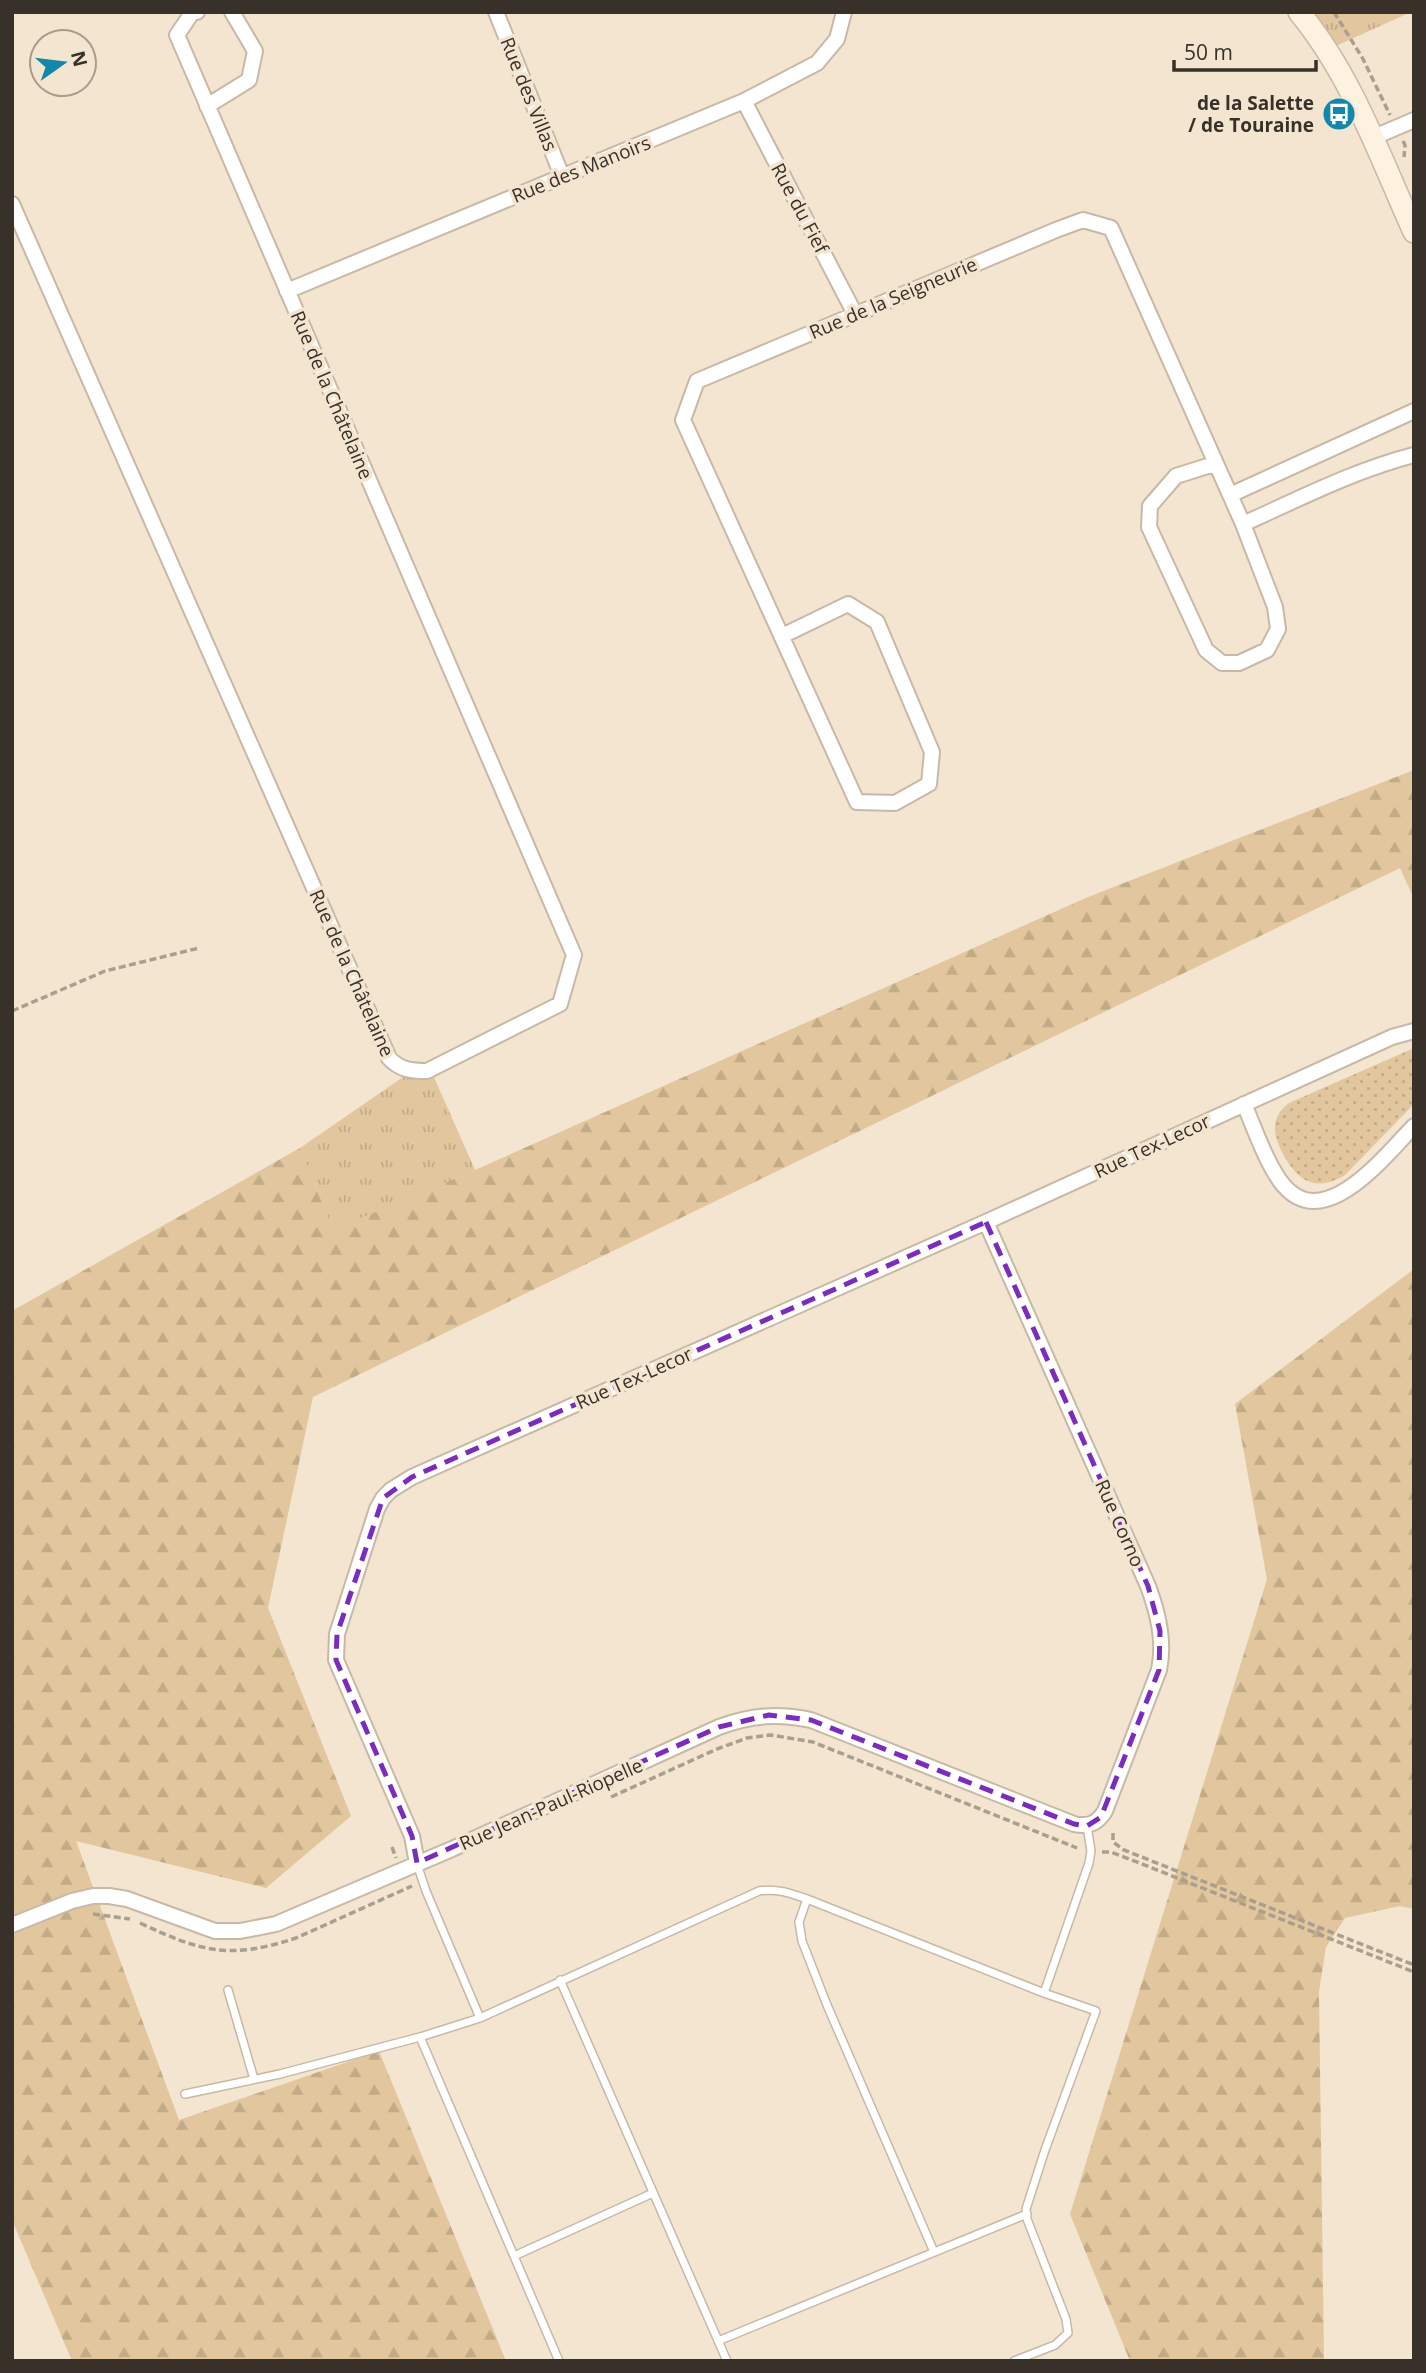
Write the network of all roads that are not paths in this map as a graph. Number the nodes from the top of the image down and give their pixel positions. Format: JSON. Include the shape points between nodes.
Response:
{"nodes":[{"id":1,"x":197,"y":12,"type":"edge"},
{"id":2,"x":233,"y":12,"type":"edge"},
{"id":3,"x":496,"y":12,"type":"edge"},
{"id":4,"x":844,"y":12,"type":"edge"},
{"id":5,"x":1299,"y":12,"type":"edge"},
{"id":6,"x":744,"y":101,"type":"junction"},
{"id":7,"x":207,"y":106,"type":"junction"},
{"id":8,"x":1414,"y":120,"type":"edge"},
{"id":9,"x":1372,"y":138,"type":"junction"},
{"id":10,"x":562,"y":176,"type":"junction"},
{"id":11,"x":12,"y":204,"type":"edge"},
{"id":12,"x":1414,"y":232,"type":"edge"},
{"id":13,"x":287,"y":292,"type":"junction"},
{"id":14,"x":855,"y":314,"type":"junction"},
{"id":15,"x":1414,"y":411,"type":"edge"},
{"id":16,"x":1414,"y":455,"type":"edge"},
{"id":17,"x":1214,"y":464,"type":"junction"},
{"id":18,"x":1230,"y":495,"type":"junction"},
{"id":19,"x":1243,"y":524,"type":"junction"},
{"id":20,"x":782,"y":636,"type":"junction"},
{"id":21,"x":1414,"y":1031,"type":"edge"},
{"id":22,"x":1244,"y":1104,"type":"junction"},
{"id":23,"x":1414,"y":1126,"type":"edge"},
{"id":24,"x":986,"y":1223,"type":"junction"},
{"id":25,"x":1087,"y":1826,"type":"junction"},
{"id":26,"x":417,"y":1863,"type":"junction"},
{"id":27,"x":807,"y":1899,"type":"junction"},
{"id":28,"x":12,"y":1924,"type":"edge"},
{"id":29,"x":560,"y":1980,"type":"junction"},
{"id":30,"x":228,"y":1990,"type":"dead end"},
{"id":31,"x":1044,"y":1993,"type":"junction"},
{"id":32,"x":480,"y":2018,"type":"junction"},
{"id":33,"x":420,"y":2036,"type":"junction"},
{"id":34,"x":254,"y":2079,"type":"junction"},
{"id":35,"x":185,"y":2094,"type":"dead end"},
{"id":36,"x":653,"y":2193,"type":"junction"},
{"id":37,"x":1027,"y":2214,"type":"junction"},
{"id":38,"x":934,"y":2252,"type":"junction"},
{"id":39,"x":514,"y":2256,"type":"junction"},
{"id":40,"x":718,"y":2341,"type":"junction"},
{"id":41,"x":559,"y":2361,"type":"edge"},
{"id":42,"x":727,"y":2361,"type":"edge"},
{"id":43,"x":1014,"y":2361,"type":"edge"}],
"edges":[{"from":1,"to":7,"type":"street","name":"Rue de la Châtelaine","via":[[177,35]]},
{"from":2,"to":7,"type":"street","via":[[256,51],[249,80]]},
{"from":3,"to":10,"type":"street","name":"Rue des Villas"},
{"from":4,"to":6,"type":"street","name":"Rue des Manoirs","via":[[837,39],[817,63]]},
{"from":5,"to":9,"type":"street","via":[[1338,67]]},
{"from":6,"to":10,"type":"street","name":"Rue des Manoirs"},
{"from":6,"to":14,"type":"street","name":"Rue du Fief"},
{"from":7,"to":13,"type":"street","name":"Rue de la Châtelaine"},
{"from":8,"to":9,"type":"street"},
{"from":9,"to":12,"type":"street"},
{"from":10,"to":13,"type":"street","name":"Rue des Manoirs"},
{"from":11,"to":13,"type":"street","name":"Rue de la Châtelaine","via":[[388,1058],[410,1071],[427,1070],[560,1004],[574,955]]},
{"from":14,"to":17,"type":"street","name":"Rue de la Seigneurie","via":[[1083,220],[1111,228]]},
{"from":14,"to":20,"type":"street","name":"Rue de la Seigneurie","via":[[697,381],[683,419]]},
{"from":15,"to":18,"type":"street"},
{"from":16,"to":19,"type":"street","via":[[1347,478]]},
{"from":17,"to":18,"type":"street","name":"Rue de la Seigneurie"},
{"from":17,"to":19,"type":"street","name":"Rue de la Seigneurie","via":[[1176,476],[1150,506],[1149,527],[1206,650],[1222,663],[1239,663],[1267,650],[1278,629],[1276,607]]},
{"from":18,"to":19,"type":"street","name":"Rue de la Seigneurie"},
{"from":20,"to":20,"type":"street","name":"Rue de la Seigneurie","via":[[857,802],[895,803],[929,784],[932,752],[877,622],[848,604]]},
{"from":21,"to":22,"type":"street","name":"Rue Tex-Lecor"},
{"from":22,"to":23,"type":"street","via":[[1275,1174],[1295,1195],[1313,1200],[1351,1189]]},
{"from":22,"to":24,"type":"street","name":"Rue Tex-Lecor"},
{"from":24,"to":25,"type":"street","name":"Rue Corno","via":[[1148,1586],[1160,1631],[1159,1670],[1105,1811]]},
{"from":24,"to":26,"type":"street","name":"Rue Tex-Lecor","via":[[411,1478],[383,1498],[337,1634],[336,1660],[412,1836]]},
{"from":25,"to":26,"type":"street","name":"Rue Jean-Paul-Riopelle","via":[[811,1720],[769,1715],[719,1727]]},
{"from":25,"to":31,"type":"lane","via":[[1089,1863]]},
{"from":26,"to":28,"type":"street","name":"Rue Jean-Paul-Riopelle","via":[[288,1919],[252,1929],[206,1930],[109,1896],[72,1901]]},
{"from":26,"to":32,"type":"lane"},
{"from":27,"to":29,"type":"lane","via":[[782,1891],[759,1891]]},
{"from":27,"to":31,"type":"lane"},
{"from":27,"to":38,"type":"lane","via":[[799,1922],[802,1941]]},
{"from":29,"to":32,"type":"lane"},
{"from":29,"to":36,"type":"lane"},
{"from":30,"to":34,"type":"lane"},
{"from":31,"to":37,"type":"lane","via":[[1096,2011],[1045,2150]]},
{"from":32,"to":33,"type":"lane"},
{"from":33,"to":34,"type":"lane"},
{"from":33,"to":39,"type":"lane"},
{"from":34,"to":35,"type":"lane"},
{"from":36,"to":39,"type":"lane"},
{"from":36,"to":40,"type":"lane"},
{"from":37,"to":38,"type":"lane"},
{"from":37,"to":43,"type":"lane","via":[[1068,2333],[1055,2345]]},
{"from":38,"to":40,"type":"lane"},
{"from":39,"to":41,"type":"lane"},
{"from":40,"to":42,"type":"lane"}]}
